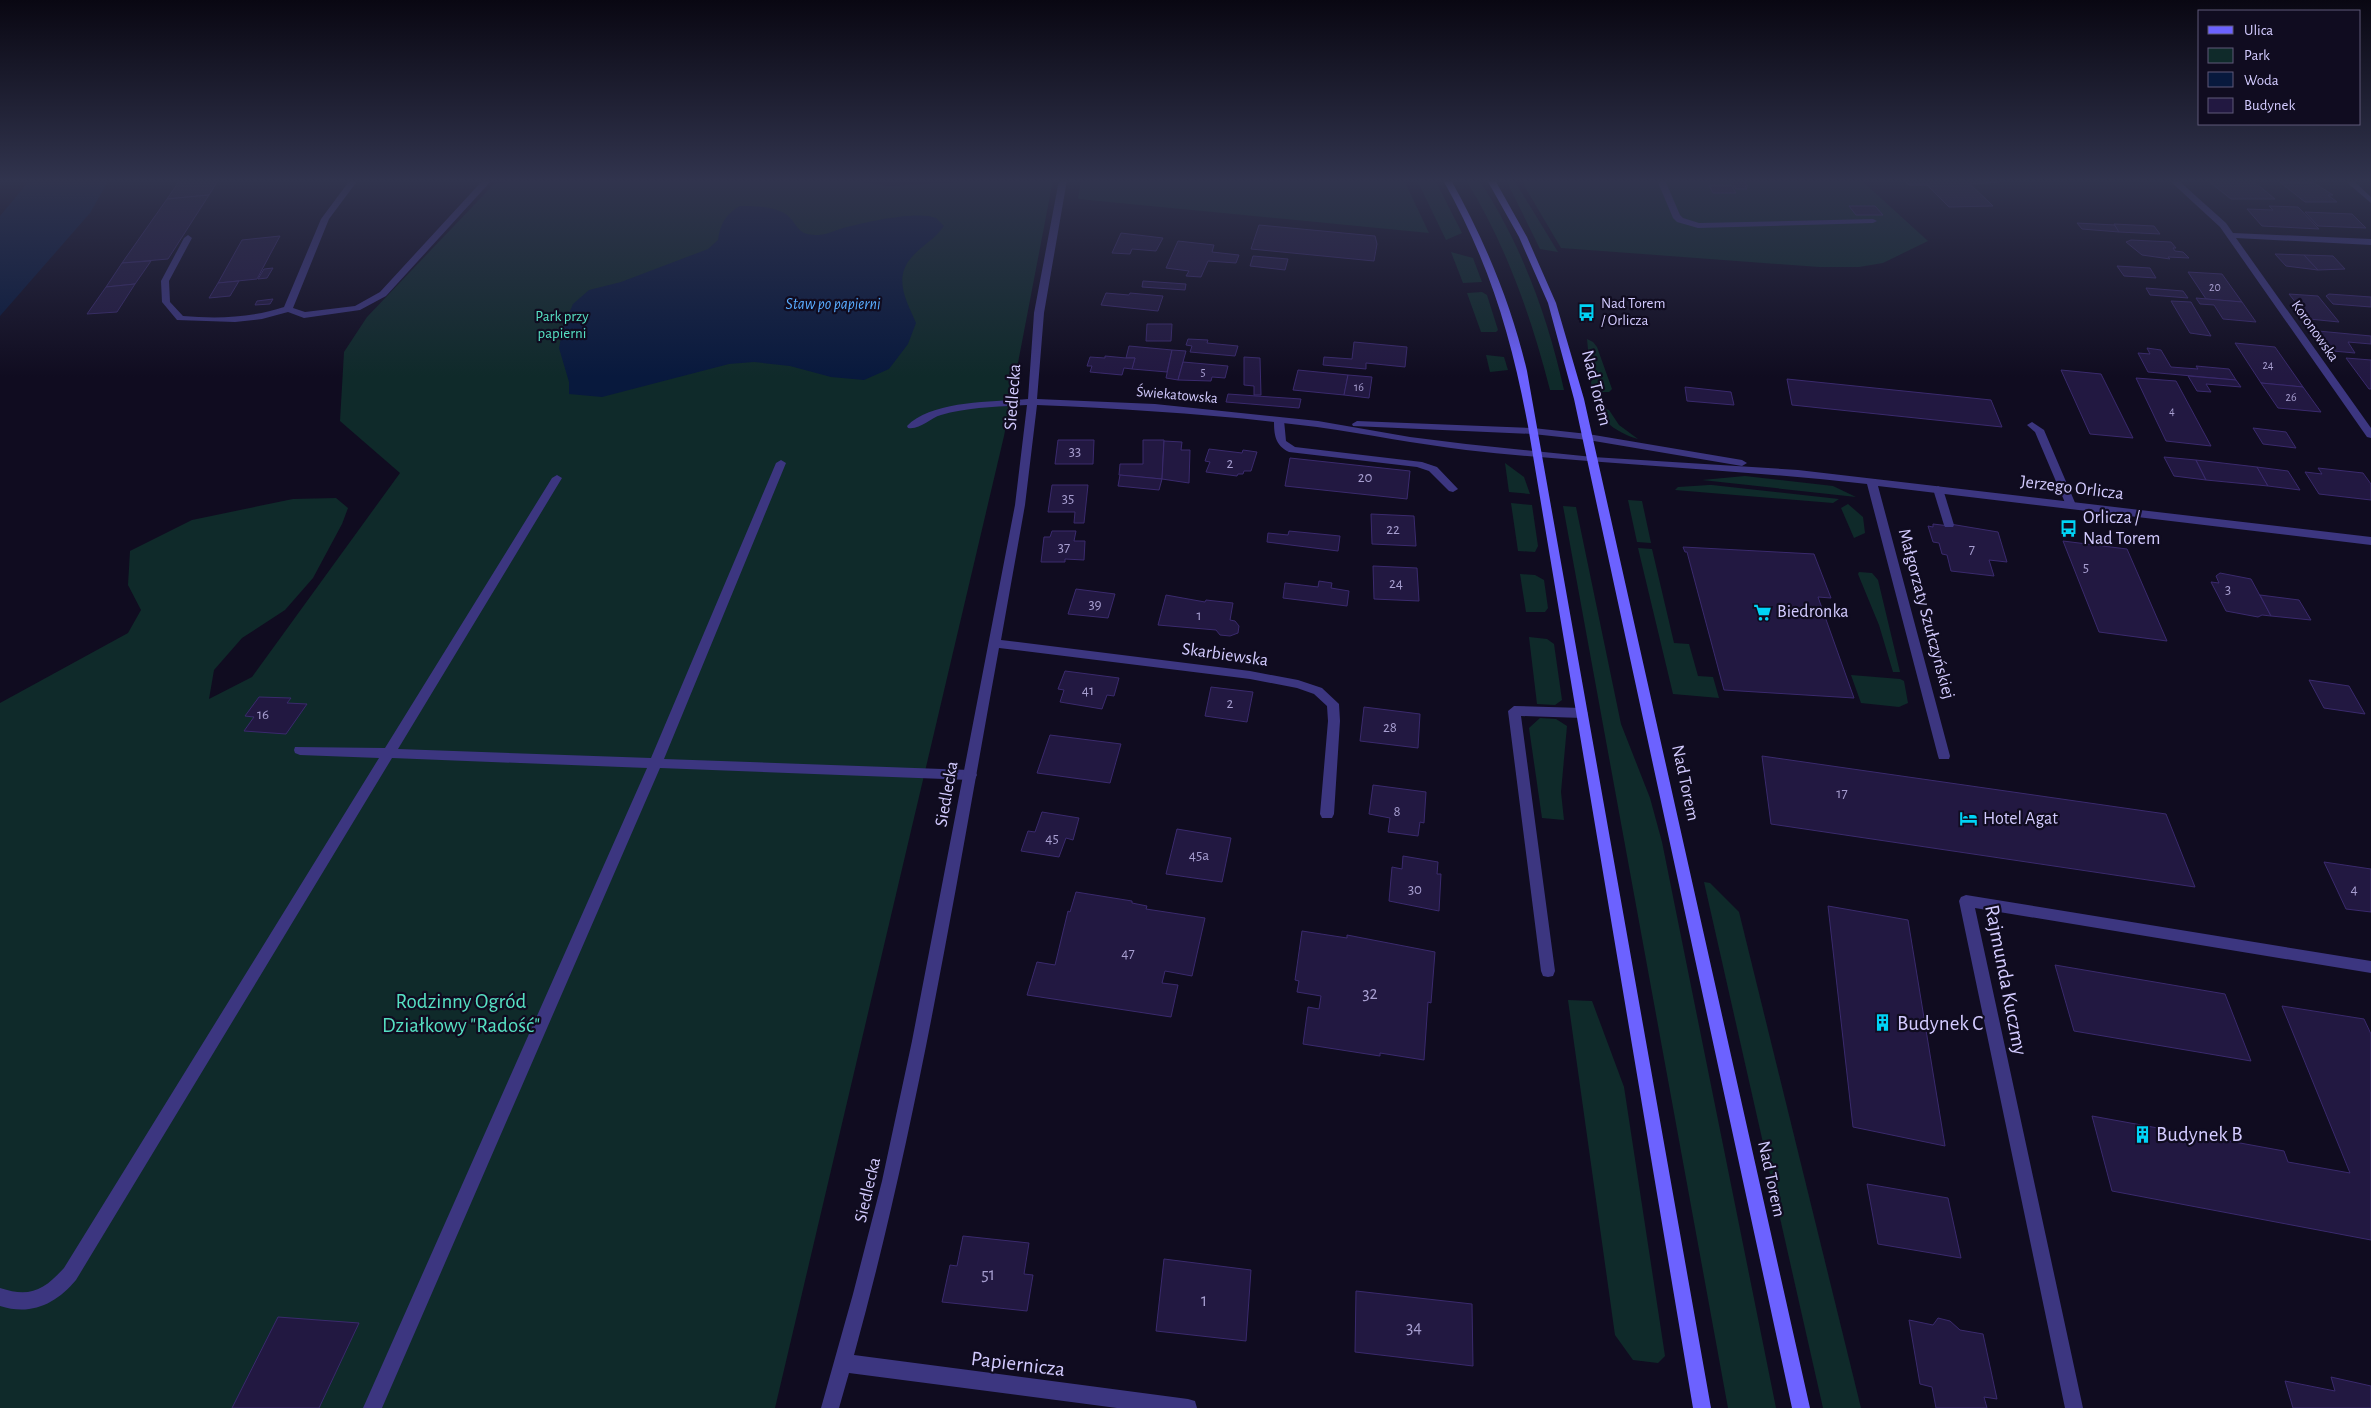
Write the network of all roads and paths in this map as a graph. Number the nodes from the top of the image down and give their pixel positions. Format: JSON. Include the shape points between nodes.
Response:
{"nodes":[{"id":1,"x":184,"y":246,"type":"edge"},
{"id":2,"x":314,"y":246,"type":"edge"},
{"id":3,"x":427,"y":246,"type":"edge"},
{"id":4,"x":1051,"y":246,"type":"edge"},
{"id":5,"x":1480,"y":246,"type":"edge"},
{"id":6,"x":1527,"y":246,"type":"edge"},
{"id":7,"x":2238,"y":246,"type":"edge"},
{"id":8,"x":288,"y":310,"type":"junction"},
{"id":9,"x":1032,"y":402,"type":"junction"},
{"id":10,"x":1279,"y":420,"type":"junction"},
{"id":11,"x":1318,"y":424,"type":"junction"},
{"id":12,"x":2032,"y":425,"type":"dead end"},
{"id":13,"x":912,"y":426,"type":"dead end"},
{"id":14,"x":1533,"y":431,"type":"junction"},
{"id":15,"x":2371,"y":435,"type":"edge"},
{"id":16,"x":1588,"y":437,"type":"junction"},
{"id":17,"x":1537,"y":454,"type":"junction"},
{"id":18,"x":1593,"y":460,"type":"junction"},
{"id":19,"x":781,"y":463,"type":"dead end"},
{"id":20,"x":1798,"y":473,"type":"junction"},
{"id":21,"x":557,"y":478,"type":"dead end"},
{"id":22,"x":1872,"y":482,"type":"junction"},
{"id":23,"x":1453,"y":489,"type":"dead end"},
{"id":24,"x":1938,"y":490,"type":"junction"},
{"id":25,"x":2071,"y":505,"type":"junction"},
{"id":26,"x":1949,"y":525,"type":"dead end"},
{"id":27,"x":2371,"y":540,"type":"edge"},
{"id":28,"x":995,"y":644,"type":"junction"},
{"id":29,"x":1582,"y":714,"type":"junction"},
{"id":30,"x":300,"y":750,"type":"dead end"},
{"id":31,"x":389,"y":753,"type":"junction"},
{"id":32,"x":1944,"y":756,"type":"dead end"},
{"id":33,"x":655,"y":764,"type":"junction"},
{"id":34,"x":970,"y":775,"type":"junction"},
{"id":35,"x":1327,"y":814,"type":"dead end"},
{"id":36,"x":2371,"y":967,"type":"edge"},
{"id":37,"x":1548,"y":971,"type":"dead end"},
{"id":38,"x":0,"y":1297,"type":"edge"},
{"id":39,"x":843,"y":1364,"type":"junction"},
{"id":40,"x":372,"y":1408,"type":"edge"},
{"id":41,"x":830,"y":1408,"type":"edge"},
{"id":42,"x":1188,"y":1408,"type":"edge"},
{"id":43,"x":1702,"y":1408,"type":"edge"},
{"id":44,"x":1801,"y":1408,"type":"edge"},
{"id":45,"x":2074,"y":1408,"type":"edge"}],
"edges":[{"from":1,"to":8,"type":"street","via":[[165,281],[166,302],[180,318],[206,321],[267,316]]},
{"from":2,"to":8,"type":"street"},
{"from":3,"to":8,"type":"street","via":[[383,294],[357,308],[318,314]]},
{"from":4,"to":9,"type":"street","name":"Siedlecka","via":[[1039,314]]},
{"from":5,"to":14,"type":"main road","via":[[1504,305],[1518,352]]},
{"from":6,"to":16,"type":"main road","name":"Nad Torem","via":[[1552,303]]},
{"from":7,"to":15,"type":"street","name":"Koronowska"},
{"from":9,"to":10,"type":"street","name":"Świekatowska","via":[[1155,407]]},
{"from":9,"to":13,"type":"street","name":"Świekatowska","via":[[969,406],[936,413]]},
{"from":9,"to":28,"type":"street","name":"Siedlecka","via":[[1020,505]]},
{"from":10,"to":11,"type":"street","name":"Świekatowska"},
{"from":10,"to":23,"type":"street","via":[[1279,440],[1284,447],[1418,464],[1433,469]]},
{"from":11,"to":14,"type":"street","name":"Świekatowska"},
{"from":11,"to":17,"type":"street","name":"Świekatowska","via":[[1410,440]]},
{"from":12,"to":25,"type":"street","via":[[2040,430]]},
{"from":14,"to":16,"type":"street","name":"Świekatowska"},
{"from":14,"to":17,"type":"main road"},
{"from":16,"to":18,"type":"main road","name":"Nad Torem"},
{"from":16,"to":20,"type":"street","name":"Jerzego Orlicza"},
{"from":17,"to":18,"type":"street","name":"Jerzego Orlicza"},
{"from":17,"to":29,"type":"main road"},
{"from":18,"to":20,"type":"street","name":"Jerzego Orlicza"},
{"from":18,"to":44,"type":"main road","name":"Nad Torem"},
{"from":19,"to":33,"type":"street"},
{"from":20,"to":22,"type":"street","name":"Jerzego Orlicza"},
{"from":21,"to":31,"type":"street"},
{"from":22,"to":24,"type":"street","name":"Jerzego Orlicza"},
{"from":22,"to":32,"type":"street","name":"Małgorzaty Szułczyńskiej"},
{"from":24,"to":25,"type":"street","name":"Jerzego Orlicza"},
{"from":24,"to":26,"type":"street"},
{"from":25,"to":27,"type":"street","name":"Jerzego Orlicza"},
{"from":28,"to":34,"type":"street","name":"Siedlecka"},
{"from":28,"to":35,"type":"street","name":"Skarbiewska","via":[[1250,675],[1318,691],[1333,704]]},
{"from":29,"to":37,"type":"street","via":[[1514,711]]},
{"from":29,"to":43,"type":"main road"},
{"from":30,"to":31,"type":"street"},
{"from":31,"to":33,"type":"street"},
{"from":31,"to":38,"type":"street","via":[[70,1274],[59,1288],[36,1301],[22,1303]]},
{"from":33,"to":34,"type":"street"},
{"from":33,"to":40,"type":"street"},
{"from":34,"to":39,"type":"street","name":"Siedlecka","via":[[922,1032],[890,1181]]},
{"from":36,"to":45,"type":"street","name":"Rajmunda Kuczmy","via":[[1966,901]]},
{"from":39,"to":41,"type":"street","name":"Siedlecka"},
{"from":39,"to":42,"type":"street","name":"Papiernicza"}]}
